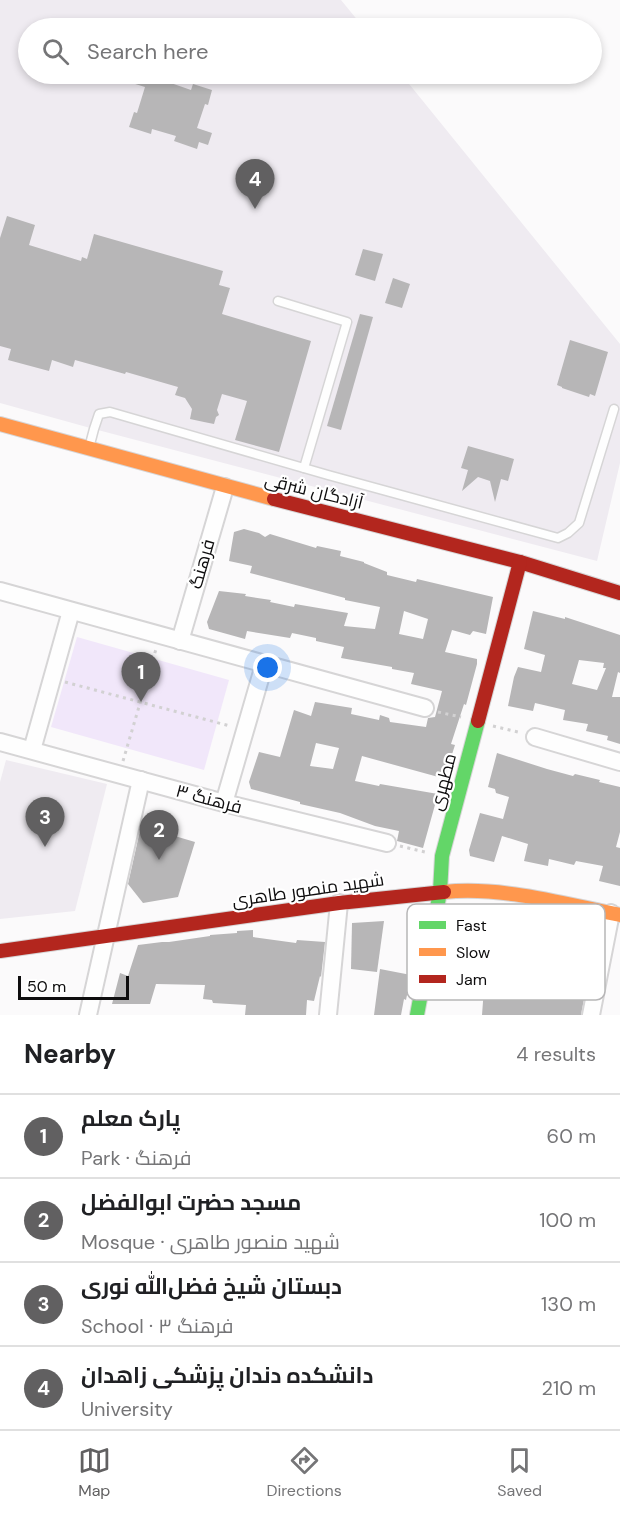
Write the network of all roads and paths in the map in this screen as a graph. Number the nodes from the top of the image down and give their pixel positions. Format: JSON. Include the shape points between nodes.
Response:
{"nodes":[{"id":1,"x":278,"y":301,"type":"dead end"},
{"id":2,"x":614,"y":409,"type":"dead end"},
{"id":3,"x":0,"y":424,"type":"edge"},
{"id":4,"x":88,"y":448,"type":"junction"},
{"id":5,"x":304,"y":468,"type":"junction"},
{"id":6,"x":225,"y":487,"type":"junction"},
{"id":7,"x":520,"y":562,"type":"junction"},
{"id":8,"x":0,"y":591,"type":"edge"},
{"id":9,"x":620,"y":593,"type":"edge"},
{"id":10,"x":71,"y":611,"type":"junction"},
{"id":11,"x":160,"y":636,"type":"junction"},
{"id":12,"x":180,"y":641,"type":"junction"},
{"id":13,"x":264,"y":665,"type":"junction"},
{"id":14,"x":52,"y":678,"type":"junction"},
{"id":15,"x":140,"y":702,"type":"junction"},
{"id":16,"x":424,"y":708,"type":"dead end"},
{"id":17,"x":245,"y":730,"type":"junction"},
{"id":18,"x":535,"y":737,"type":"dead end"},
{"id":19,"x":0,"y":741,"type":"edge"},
{"id":20,"x":32,"y":750,"type":"junction"},
{"id":21,"x":620,"y":762,"type":"edge"},
{"id":22,"x":119,"y":774,"type":"junction"},
{"id":23,"x":141,"y":780,"type":"junction"},
{"id":24,"x":224,"y":803,"type":"junction"},
{"id":25,"x":387,"y":843,"type":"joint"},
{"id":26,"x":442,"y":856,"type":"junction"},
{"id":27,"x":440,"y":892,"type":"junction"},
{"id":28,"x":339,"y":903,"type":"junction"},
{"id":29,"x":438,"y":904,"type":"edge"},
{"id":30,"x":563,"y":904,"type":"edge"},
{"id":31,"x":615,"y":914,"type":"edge"},
{"id":32,"x":106,"y":937,"type":"junction"},
{"id":33,"x":0,"y":951,"type":"edge"},
{"id":34,"x":605,"y":956,"type":"edge"},
{"id":35,"x":420,"y":1000,"type":"edge"},
{"id":36,"x":595,"y":1000,"type":"edge"},
{"id":37,"x":88,"y":1015,"type":"edge"},
{"id":38,"x":328,"y":1015,"type":"edge"},
{"id":39,"x":417,"y":1015,"type":"edge"},
{"id":40,"x":591,"y":1015,"type":"edge"}],
"edges":[{"from":1,"to":5,"type":"lane","via":[[347,322]]},
{"from":2,"to":5,"type":"lane","via":[[579,523],[558,538]]},
{"from":3,"to":4,"type":"street","name":"آزادگان شرقی"},
{"from":4,"to":5,"type":"lane","via":[[99,414],[110,412]]},
{"from":4,"to":6,"type":"street","name":"آزادگان شرقی"},
{"from":6,"to":7,"type":"street","name":"آزادگان شرقی"},
{"from":6,"to":12,"type":"street","name":"فرهنگ"},
{"from":7,"to":9,"type":"street","name":"آزادگان شرقی"},
{"from":7,"to":26,"type":"street","name":"مطهری"},
{"from":8,"to":10,"type":"street"},
{"from":10,"to":11,"type":"street"},
{"from":10,"to":14,"type":"street"},
{"from":11,"to":12,"type":"street"},
{"from":11,"to":15,"type":"path"},
{"from":12,"to":13,"type":"street"},
{"from":13,"to":16,"type":"street"},
{"from":13,"to":17,"type":"street"},
{"from":14,"to":15,"type":"path"},
{"from":14,"to":20,"type":"street"},
{"from":15,"to":17,"type":"path"},
{"from":15,"to":22,"type":"path"},
{"from":17,"to":24,"type":"street"},
{"from":18,"to":21,"type":"street"},
{"from":19,"to":20,"type":"street","name":"فرهنگ ۳"},
{"from":20,"to":22,"type":"street","name":"فرهنگ ۳"},
{"from":22,"to":23,"type":"street","name":"فرهنگ ۳"},
{"from":23,"to":24,"type":"street","name":"فرهنگ ۳"},
{"from":23,"to":32,"type":"street"},
{"from":24,"to":25,"type":"street","name":"فرهنگ ۳"},
{"from":25,"to":26,"type":"path"},
{"from":26,"to":27,"type":"street","name":"مطهری"},
{"from":27,"to":28,"type":"street","name":"شهید منصور طاهری"},
{"from":27,"to":29,"type":"street","name":"مطهری"},
{"from":27,"to":30,"type":"street","name":"شهید منصور طاهری","via":[[478,891]]},
{"from":28,"to":32,"type":"street","name":"شهید منصور طاهری"},
{"from":28,"to":38,"type":"street"},
{"from":31,"to":34,"type":"street"},
{"from":32,"to":33,"type":"street","name":"شهید منصور طاهری"},
{"from":32,"to":37,"type":"street"},
{"from":35,"to":39,"type":"street","name":"مطهری"},
{"from":36,"to":40,"type":"street"}]}
